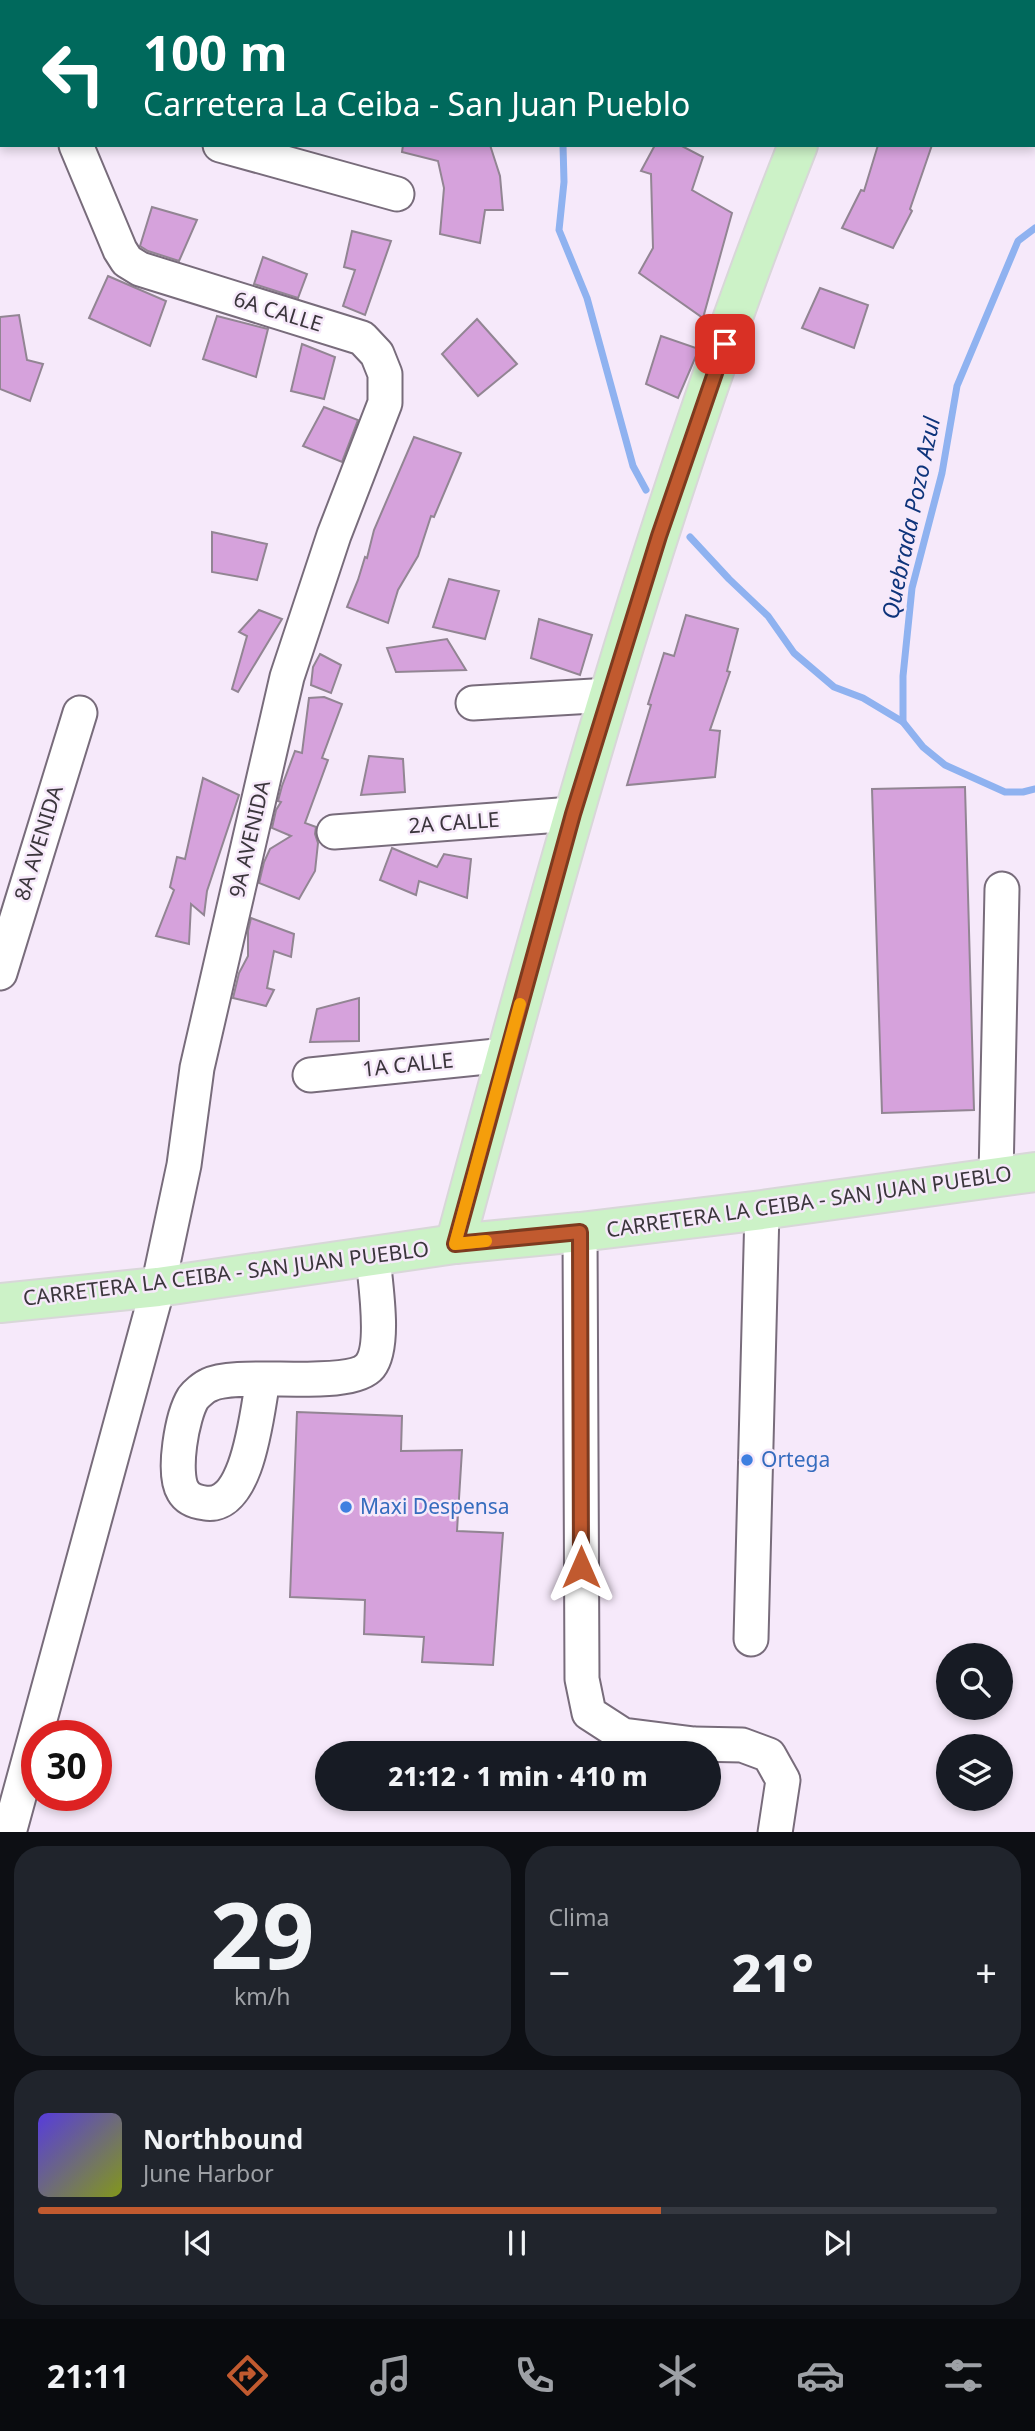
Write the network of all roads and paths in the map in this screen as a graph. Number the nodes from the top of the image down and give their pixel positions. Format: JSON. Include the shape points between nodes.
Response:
{"nodes":[{"id":1,"x":77,"y":147,"type":"edge"},
{"id":2,"x":227,"y":147,"type":"edge"},
{"id":3,"x":798,"y":147,"type":"edge"},
{"id":4,"x":397,"y":194,"type":"dead end"},
{"id":5,"x":386,"y":403,"type":"joint"},
{"id":6,"x":610,"y":695,"type":"junction"},
{"id":7,"x":473,"y":703,"type":"dead end"},
{"id":8,"x":80,"y":713,"type":"dead end"},
{"id":9,"x":573,"y":814,"type":"junction"},
{"id":10,"x":334,"y":832,"type":"dead end"},
{"id":11,"x":1002,"y":889,"type":"dead end"},
{"id":12,"x":0,"y":973,"type":"edge"},
{"id":13,"x":506,"y":1055,"type":"junction"},
{"id":14,"x":310,"y":1075,"type":"dead end"},
{"id":15,"x":1035,"y":1172,"type":"edge"},
{"id":16,"x":996,"y":1177,"type":"junction"},
{"id":17,"x":762,"y":1210,"type":"junction"},
{"id":18,"x":580,"y":1232,"type":"junction"},
{"id":19,"x":455,"y":1244,"type":"junction"},
{"id":20,"x":373,"y":1256,"type":"junction"},
{"id":21,"x":158,"y":1287,"type":"junction"},
{"id":22,"x":0,"y":1303,"type":"edge"},
{"id":23,"x":263,"y":1380,"type":"dead end"},
{"id":24,"x":751,"y":1639,"type":"dead end"},
{"id":25,"x":9,"y":1832,"type":"edge"},
{"id":26,"x":775,"y":1832,"type":"edge"}],
"edges":[{"from":1,"to":5,"type":"street","name":"6A CALLE","via":[[127,261],[362,338],[377,354],[385,374]]},
{"from":2,"to":4,"type":"street"},
{"from":3,"to":6,"type":"main road","via":[[754,258]]},
{"from":5,"to":21,"type":"street","name":"9A AVENIDA","via":[[334,535],[287,677],[197,1068],[184,1165]]},
{"from":6,"to":7,"type":"street"},
{"from":6,"to":9,"type":"main road"},
{"from":8,"to":12,"type":"street","name":"8A AVENIDA"},
{"from":9,"to":10,"type":"street","name":"2A CALLE"},
{"from":9,"to":13,"type":"main road"},
{"from":11,"to":16,"type":"street"},
{"from":13,"to":14,"type":"street","name":"1A CALLE"},
{"from":13,"to":19,"type":"main road"},
{"from":15,"to":16,"type":"main road","name":"CARRETERA LA CEIBA - SAN JUAN PUEBLO"},
{"from":16,"to":17,"type":"main road","name":"CARRETERA LA CEIBA - SAN JUAN PUEBLO"},
{"from":17,"to":18,"type":"main road","name":"CARRETERA LA CEIBA - SAN JUAN PUEBLO"},
{"from":17,"to":24,"type":"street"},
{"from":18,"to":19,"type":"main road","name":"CARRETERA LA CEIBA - SAN JUAN PUEBLO"},
{"from":18,"to":26,"type":"street","via":[[582,1679],[589,1713],[623,1735],[742,1745],[769,1755],[783,1780]]},
{"from":19,"to":20,"type":"main road","name":"CARRETERA LA CEIBA - SAN JUAN PUEBLO"},
{"from":20,"to":21,"type":"main road","name":"CARRETERA LA CEIBA - SAN JUAN PUEBLO"},
{"from":20,"to":23,"type":"street","via":[[378,1319],[376,1355],[369,1368],[356,1374],[304,1380]]},
{"from":21,"to":22,"type":"main road","name":"CARRETERA LA CEIBA - SAN JUAN PUEBLO"},
{"from":21,"to":25,"type":"street","name":"9A AVENIDA"}]}
